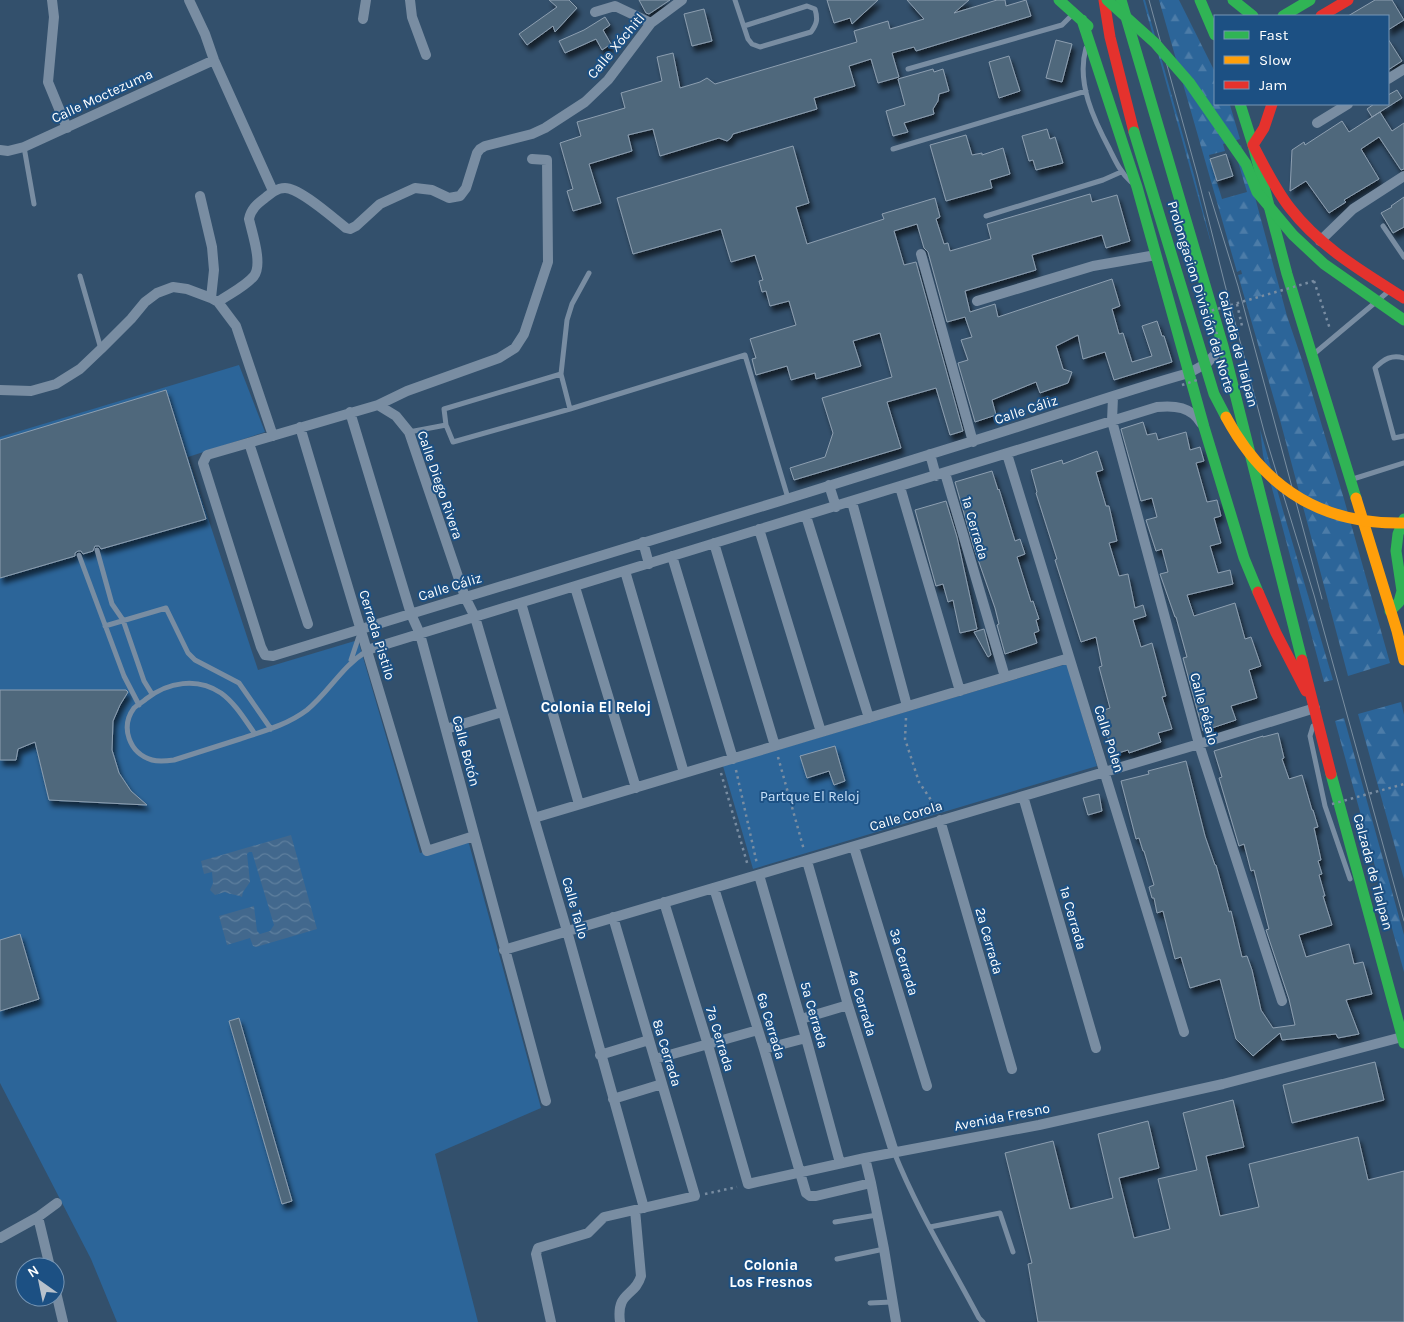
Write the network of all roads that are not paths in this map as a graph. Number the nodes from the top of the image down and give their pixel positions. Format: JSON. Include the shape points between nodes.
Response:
{"nodes":[{"id":1,"x":52,"y":0,"type":"edge"},
{"id":2,"x":189,"y":0,"type":"edge"},
{"id":3,"x":366,"y":0,"type":"edge"},
{"id":4,"x":410,"y":0,"type":"edge"},
{"id":5,"x":682,"y":0,"type":"edge"},
{"id":6,"x":735,"y":0,"type":"edge"},
{"id":7,"x":1059,"y":0,"type":"edge"},
{"id":8,"x":1105,"y":0,"type":"edge"},
{"id":9,"x":1122,"y":0,"type":"edge"},
{"id":10,"x":1200,"y":0,"type":"edge"},
{"id":11,"x":1233,"y":0,"type":"edge"},
{"id":12,"x":1310,"y":0,"type":"edge"},
{"id":13,"x":1348,"y":0,"type":"edge"},
{"id":14,"x":595,"y":12,"type":"dead end"},
{"id":15,"x":1252,"y":15,"type":"edge"},
{"id":16,"x":1285,"y":15,"type":"edge"},
{"id":17,"x":1323,"y":15,"type":"edge"},
{"id":18,"x":1078,"y":16,"type":"junction"},
{"id":19,"x":363,"y":19,"type":"dead end"},
{"id":20,"x":651,"y":23,"type":"junction"},
{"id":21,"x":744,"y":26,"type":"junction"},
{"id":22,"x":1214,"y":32,"type":"edge"},
{"id":23,"x":1090,"y":41,"type":"junction"},
{"id":24,"x":426,"y":55,"type":"dead end"},
{"id":25,"x":1115,"y":58,"type":"junction"},
{"id":26,"x":214,"y":60,"type":"junction"},
{"id":27,"x":908,"y":69,"type":"dead end"},
{"id":28,"x":1404,"y":69,"type":"edge"},
{"id":29,"x":1389,"y":78,"type":"edge"},
{"id":30,"x":1086,"y":91,"type":"junction"},
{"id":31,"x":1150,"y":97,"type":"junction"},
{"id":32,"x":1240,"y":105,"type":"edge"},
{"id":33,"x":1272,"y":105,"type":"edge"},
{"id":34,"x":1346,"y":105,"type":"edge"},
{"id":35,"x":1317,"y":123,"type":"dead end"},
{"id":36,"x":67,"y":128,"type":"junction"},
{"id":37,"x":1253,"y":145,"type":"junction"},
{"id":38,"x":24,"y":147,"type":"junction"},
{"id":39,"x":893,"y":149,"type":"dead end"},
{"id":40,"x":0,"y":150,"type":"edge"},
{"id":41,"x":532,"y":159,"type":"dead end"},
{"id":42,"x":1121,"y":172,"type":"junction"},
{"id":43,"x":1404,"y":176,"type":"edge"},
{"id":44,"x":1137,"y":187,"type":"junction"},
{"id":45,"x":273,"y":191,"type":"junction"},
{"id":46,"x":200,"y":196,"type":"dead end"},
{"id":47,"x":34,"y":204,"type":"dead end"},
{"id":48,"x":986,"y":216,"type":"dead end"},
{"id":49,"x":1383,"y":226,"type":"dead end"},
{"id":50,"x":1320,"y":241,"type":"junction"},
{"id":51,"x":922,"y":254,"type":"dead end"},
{"id":52,"x":1156,"y":255,"type":"junction"},
{"id":53,"x":1404,"y":257,"type":"edge"},
{"id":54,"x":589,"y":273,"type":"dead end"},
{"id":55,"x":80,"y":276,"type":"dead end"},
{"id":56,"x":1391,"y":289,"type":"junction"},
{"id":57,"x":1404,"y":298,"type":"edge"},
{"id":58,"x":215,"y":300,"type":"junction"},
{"id":59,"x":977,"y":301,"type":"dead end"},
{"id":60,"x":1404,"y":320,"type":"edge"},
{"id":61,"x":1223,"y":346,"type":"junction"},
{"id":62,"x":101,"y":349,"type":"junction"},
{"id":63,"x":1312,"y":355,"type":"junction"},
{"id":64,"x":1404,"y":358,"type":"edge"},
{"id":65,"x":1189,"y":373,"type":"junction"},
{"id":66,"x":561,"y":374,"type":"junction"},
{"id":67,"x":0,"y":390,"type":"edge"},
{"id":68,"x":1113,"y":397,"type":"junction"},
{"id":69,"x":378,"y":405,"type":"junction"},
{"id":70,"x":570,"y":408,"type":"junction"},
{"id":71,"x":350,"y":412,"type":"junction"},
{"id":72,"x":1112,"y":421,"type":"junction"},
{"id":73,"x":446,"y":425,"type":"junction"},
{"id":74,"x":1204,"y":426,"type":"junction"},
{"id":75,"x":300,"y":428,"type":"junction"},
{"id":76,"x":408,"y":432,"type":"junction"},
{"id":77,"x":273,"y":436,"type":"junction"},
{"id":78,"x":1404,"y":436,"type":"edge"},
{"id":79,"x":973,"y":442,"type":"junction"},
{"id":80,"x":249,"y":443,"type":"junction"},
{"id":81,"x":930,"y":454,"type":"junction"},
{"id":82,"x":1007,"y":454,"type":"junction"},
{"id":83,"x":1404,"y":463,"type":"edge"},
{"id":84,"x":940,"y":474,"type":"junction"},
{"id":85,"x":1350,"y":480,"type":"junction"},
{"id":86,"x":829,"y":486,"type":"junction"},
{"id":87,"x":900,"y":487,"type":"junction"},
{"id":88,"x":788,"y":498,"type":"junction"},
{"id":89,"x":852,"y":502,"type":"junction"},
{"id":90,"x":836,"y":507,"type":"junction"},
{"id":91,"x":806,"y":516,"type":"junction"},
{"id":92,"x":1404,"y":521,"type":"edge"},
{"id":93,"x":759,"y":530,"type":"junction"},
{"id":94,"x":643,"y":542,"type":"junction"},
{"id":95,"x":714,"y":543,"type":"junction"},
{"id":96,"x":1404,"y":549,"type":"edge"},
{"id":97,"x":97,"y":550,"type":"dead end"},
{"id":98,"x":79,"y":555,"type":"dead end"},
{"id":99,"x":672,"y":556,"type":"junction"},
{"id":100,"x":1396,"y":560,"type":"junction"},
{"id":101,"x":649,"y":564,"type":"junction"},
{"id":102,"x":625,"y":571,"type":"junction"},
{"id":103,"x":575,"y":587,"type":"junction"},
{"id":104,"x":465,"y":597,"type":"junction"},
{"id":105,"x":521,"y":603,"type":"junction"},
{"id":106,"x":1390,"y":611,"type":"junction"},
{"id":107,"x":411,"y":614,"type":"junction"},
{"id":108,"x":475,"y":618,"type":"junction"},
{"id":109,"x":123,"y":620,"type":"junction"},
{"id":110,"x":308,"y":624,"type":"dead end"},
{"id":111,"x":105,"y":626,"type":"junction"},
{"id":112,"x":361,"y":629,"type":"junction"},
{"id":113,"x":1400,"y":629,"type":"edge"},
{"id":114,"x":420,"y":634,"type":"junction"},
{"id":115,"x":367,"y":650,"type":"junction"},
{"id":116,"x":1069,"y":658,"type":"junction"},
{"id":117,"x":1404,"y":660,"type":"edge"},
{"id":118,"x":351,"y":661,"type":"junction"},
{"id":119,"x":1005,"y":677,"type":"junction"},
{"id":120,"x":960,"y":690,"type":"junction"},
{"id":121,"x":152,"y":694,"type":"junction"},
{"id":122,"x":139,"y":704,"type":"junction"},
{"id":123,"x":907,"y":706,"type":"junction"},
{"id":124,"x":1316,"y":711,"type":"junction"},
{"id":125,"x":502,"y":712,"type":"junction"},
{"id":126,"x":869,"y":718,"type":"junction"},
{"id":127,"x":271,"y":729,"type":"junction"},
{"id":128,"x":446,"y":729,"type":"junction"},
{"id":129,"x":821,"y":732,"type":"junction"},
{"id":130,"x":254,"y":734,"type":"junction"},
{"id":131,"x":1199,"y":744,"type":"junction"},
{"id":132,"x":775,"y":746,"type":"junction"},
{"id":133,"x":733,"y":758,"type":"junction"},
{"id":134,"x":1106,"y":772,"type":"junction"},
{"id":135,"x":684,"y":773,"type":"junction"},
{"id":136,"x":636,"y":788,"type":"junction"},
{"id":137,"x":1023,"y":796,"type":"junction"},
{"id":138,"x":580,"y":804,"type":"junction"},
{"id":139,"x":534,"y":818,"type":"junction"},
{"id":140,"x":940,"y":820,"type":"junction"},
{"id":141,"x":474,"y":836,"type":"junction"},
{"id":142,"x":854,"y":847,"type":"junction"},
{"id":143,"x":807,"y":861,"type":"junction"},
{"id":144,"x":755,"y":876,"type":"junction"},
{"id":145,"x":1353,"y":887,"type":"dead end"},
{"id":146,"x":714,"y":888,"type":"junction"},
{"id":147,"x":664,"y":902,"type":"junction"},
{"id":148,"x":1362,"y":914,"type":"dead end"},
{"id":149,"x":614,"y":917,"type":"junction"},
{"id":150,"x":567,"y":931,"type":"junction"},
{"id":151,"x":1376,"y":942,"type":"junction"},
{"id":152,"x":504,"y":950,"type":"junction"},
{"id":153,"x":1282,"y":1001,"type":"dead end"},
{"id":154,"x":848,"y":1005,"type":"junction"},
{"id":155,"x":801,"y":1019,"type":"junction"},
{"id":156,"x":758,"y":1030,"type":"junction"},
{"id":157,"x":1184,"y":1032,"type":"dead end"},
{"id":158,"x":806,"y":1038,"type":"junction"},
{"id":159,"x":649,"y":1040,"type":"junction"},
{"id":160,"x":1403,"y":1040,"type":"edge"},
{"id":161,"x":708,"y":1045,"type":"junction"},
{"id":162,"x":1096,"y":1048,"type":"dead end"},
{"id":163,"x":764,"y":1049,"type":"junction"},
{"id":164,"x":600,"y":1055,"type":"junction"},
{"id":165,"x":655,"y":1059,"type":"junction"},
{"id":166,"x":1012,"y":1069,"type":"dead end"},
{"id":167,"x":662,"y":1084,"type":"junction"},
{"id":168,"x":927,"y":1086,"type":"dead end"},
{"id":169,"x":613,"y":1099,"type":"junction"},
{"id":170,"x":546,"y":1101,"type":"dead end"},
{"id":171,"x":894,"y":1152,"type":"junction"},
{"id":172,"x":865,"y":1158,"type":"junction"},
{"id":173,"x":840,"y":1164,"type":"junction"},
{"id":174,"x":800,"y":1172,"type":"junction"},
{"id":175,"x":871,"y":1183,"type":"junction"},
{"id":176,"x":748,"y":1184,"type":"joint"},
{"id":177,"x":57,"y":1203,"type":"dead end"},
{"id":178,"x":640,"y":1209,"type":"junction"},
{"id":179,"x":877,"y":1215,"type":"junction"},
{"id":180,"x":38,"y":1216,"type":"junction"},
{"id":181,"x":835,"y":1222,"type":"dead end"},
{"id":182,"x":930,"y":1227,"type":"junction"},
{"id":183,"x":0,"y":1238,"type":"edge"},
{"id":184,"x":884,"y":1249,"type":"junction"},
{"id":185,"x":1012,"y":1252,"type":"dead end"},
{"id":186,"x":48,"y":1257,"type":"edge"},
{"id":187,"x":837,"y":1259,"type":"dead end"},
{"id":188,"x":892,"y":1302,"type":"junction"},
{"id":189,"x":870,"y":1303,"type":"dead end"},
{"id":190,"x":59,"y":1307,"type":"edge"},
{"id":191,"x":63,"y":1322,"type":"edge"},
{"id":192,"x":551,"y":1322,"type":"edge"},
{"id":193,"x":620,"y":1322,"type":"edge"},
{"id":194,"x":896,"y":1322,"type":"edge"},
{"id":195,"x":983,"y":1322,"type":"edge"}],
"edges":[{"from":1,"to":36,"type":"street","via":[[54,17],[48,82]]},
{"from":2,"to":26,"type":"street"},
{"from":3,"to":19,"type":"street"},
{"from":4,"to":24,"type":"street","via":[[412,17]]},
{"from":5,"to":20,"type":"street","name":"Calle Xóchitl"},
{"from":6,"to":21,"type":"lane"},
{"from":7,"to":18,"type":"main road"},
{"from":8,"to":25,"type":"main road","name":"Prolongacion División del Norte"},
{"from":8,"to":60,"type":"main road","bridge":true,"via":[[1155,43],[1189,82],[1246,164],[1257,192],[1293,235],[1324,264]]},
{"from":9,"to":31,"type":"main road","name":"Calzada de Tlalpan"},
{"from":10,"to":22,"type":"main road"},
{"from":11,"to":15,"type":"main road"},
{"from":12,"to":16,"type":"main road"},
{"from":13,"to":17,"type":"main road"},
{"from":14,"to":20,"type":"street","via":[[615,6]]},
{"from":18,"to":23,"type":"main road","name":"Calzada de Tlalpan"},
{"from":18,"to":25,"type":"main road"},
{"from":18,"to":27,"type":"lane","via":[[1062,25]]},
{"from":20,"to":45,"type":"street","name":"Calle Xóchitl","via":[[608,80],[585,102],[532,134],[480,148],[460,196],[449,198],[432,190],[415,188],[380,204],[350,229],[295,189]]},
{"from":21,"to":21,"type":"lane","via":[[748,39],[760,47],[811,32],[818,18],[815,9],[807,6]]},
{"from":23,"to":30,"type":"lane","via":[[1084,63]]},
{"from":23,"to":44,"type":"main road","name":"Calzada de Tlalpan"},
{"from":25,"to":31,"type":"main road"},
{"from":25,"to":92,"type":"main road","name":"Prolongacion División del Norte","bridge":true,"via":[[1134,132],[1208,375],[1223,413],[1241,444],[1263,471],[1314,506],[1362,521]]},
{"from":26,"to":36,"type":"street","name":"Calle Moctezuma"},
{"from":26,"to":45,"type":"street"},
{"from":28,"to":29,"type":"street"},
{"from":30,"to":39,"type":"lane"},
{"from":30,"to":42,"type":"lane","via":[[1096,125]]},
{"from":31,"to":61,"type":"main road","name":"Calzada de Tlalpan"},
{"from":32,"to":37,"type":"main road"},
{"from":33,"to":37,"type":"main road","via":[[1264,128]]},
{"from":34,"to":35,"type":"street"},
{"from":36,"to":38,"type":"street","name":"Calle Moctezuma"},
{"from":37,"to":50,"type":"main road","via":[[1282,197]]},
{"from":37,"to":63,"type":"main road"},
{"from":38,"to":40,"type":"street","name":"Calle Moctezuma"},
{"from":38,"to":47,"type":"lane"},
{"from":41,"to":69,"type":"street","via":[[547,160],[548,262],[524,334],[515,348],[499,358],[407,391]]},
{"from":42,"to":44,"type":"lane"},
{"from":42,"to":48,"type":"lane"},
{"from":43,"to":50,"type":"street","via":[[1354,209]]},
{"from":44,"to":52,"type":"main road","name":"Calzada de Tlalpan"},
{"from":45,"to":58,"type":"street","via":[[255,206],[248,219],[258,264],[254,276]]},
{"from":46,"to":58,"type":"street","via":[[212,247]]},
{"from":49,"to":53,"type":"lane"},
{"from":50,"to":56,"type":"main road"},
{"from":51,"to":79,"type":"street"},
{"from":52,"to":59,"type":"street","via":[[1093,266]]},
{"from":52,"to":65,"type":"main road","name":"Calzada de Tlalpan"},
{"from":54,"to":66,"type":"lane","via":[[567,320]]},
{"from":55,"to":62,"type":"lane"},
{"from":56,"to":57,"type":"main road"},
{"from":56,"to":63,"type":"lane"},
{"from":58,"to":62,"type":"street","via":[[173,287],[158,293],[145,302]]},
{"from":58,"to":77,"type":"street","via":[[236,326]]},
{"from":61,"to":65,"type":"street","name":"Calle Cáliz","via":[[1207,363]]},
{"from":61,"to":124,"type":"main road","name":"Calzada de Tlalpan"},
{"from":62,"to":67,"type":"street","via":[[80,369],[56,384],[31,391]]},
{"from":63,"to":85,"type":"main road"},
{"from":64,"to":78,"type":"lane","via":[[1383,359],[1375,368],[1394,438]]},
{"from":65,"to":68,"type":"street","name":"Calle Cáliz"},
{"from":65,"to":74,"type":"main road","name":"Calzada de Tlalpan"},
{"from":66,"to":70,"type":"lane"},
{"from":66,"to":73,"type":"lane","via":[[444,409]]},
{"from":68,"to":72,"type":"street","name":"Calle Pétalo"},
{"from":68,"to":79,"type":"street","name":"Calle Cáliz"},
{"from":69,"to":71,"type":"street"},
{"from":69,"to":76,"type":"street","name":"Calle Diego Rivera","via":[[396,416]]},
{"from":70,"to":73,"type":"lane","via":[[453,442]]},
{"from":70,"to":88,"type":"lane","via":[[745,355]]},
{"from":71,"to":75,"type":"street"},
{"from":71,"to":107,"type":"street","name":"Calle Botón"},
{"from":72,"to":74,"type":"street","via":[[1169,406],[1186,409]]},
{"from":72,"to":82,"type":"street"},
{"from":72,"to":131,"type":"street","name":"Calle Pétalo"},
{"from":73,"to":76,"type":"lane"},
{"from":74,"to":124,"type":"main road","name":"Calzada de Tlalpan","via":[[1244,558],[1276,633]]},
{"from":75,"to":77,"type":"street"},
{"from":75,"to":112,"type":"street","name":"Cerrada Pistilo"},
{"from":76,"to":104,"type":"street","name":"Calle Diego Rivera"},
{"from":77,"to":80,"type":"street"},
{"from":79,"to":81,"type":"street","name":"Calle Cáliz"},
{"from":80,"to":110,"type":"street"},
{"from":80,"to":112,"type":"street","name":"Calle Cáliz","via":[[207,455],[203,463],[265,655],[273,656]]},
{"from":81,"to":84,"type":"street","name":"1ª Cerrada"},
{"from":81,"to":86,"type":"street","name":"Calle Cáliz"},
{"from":82,"to":84,"type":"street"},
{"from":82,"to":116,"type":"street","name":"Calle Polen"},
{"from":83,"to":85,"type":"lane"},
{"from":84,"to":87,"type":"street"},
{"from":84,"to":119,"type":"street","name":"1ª Cerrada"},
{"from":85,"to":106,"type":"main road"},
{"from":86,"to":88,"type":"street","name":"Calle Cáliz"},
{"from":86,"to":90,"type":"street"},
{"from":87,"to":89,"type":"street"},
{"from":87,"to":120,"type":"street"},
{"from":88,"to":94,"type":"street","name":"Calle Cáliz"},
{"from":89,"to":90,"type":"street"},
{"from":89,"to":123,"type":"street"},
{"from":90,"to":91,"type":"street"},
{"from":91,"to":93,"type":"street"},
{"from":91,"to":126,"type":"street"},
{"from":92,"to":100,"type":"main road","via":[[1397,540]]},
{"from":93,"to":95,"type":"street"},
{"from":93,"to":129,"type":"street"},
{"from":94,"to":101,"type":"street"},
{"from":94,"to":104,"type":"street","name":"Calle Cáliz"},
{"from":95,"to":99,"type":"street"},
{"from":95,"to":132,"type":"street"},
{"from":96,"to":100,"type":"main road"},
{"from":97,"to":109,"type":"lane","via":[[112,604]]},
{"from":98,"to":111,"type":"lane"},
{"from":99,"to":101,"type":"street"},
{"from":99,"to":133,"type":"street"},
{"from":100,"to":106,"type":"main road","via":[[1402,591],[1399,602]]},
{"from":101,"to":102,"type":"street"},
{"from":102,"to":103,"type":"street"},
{"from":102,"to":135,"type":"street"},
{"from":103,"to":105,"type":"street"},
{"from":103,"to":136,"type":"street"},
{"from":104,"to":107,"type":"street","name":"Calle Cáliz"},
{"from":104,"to":108,"type":"street","name":"Calle Diego Rivera"},
{"from":105,"to":108,"type":"street"},
{"from":105,"to":138,"type":"street"},
{"from":106,"to":113,"type":"main road"},
{"from":107,"to":112,"type":"street","name":"Calle Cáliz"},
{"from":107,"to":114,"type":"street","name":"Calle Botón"},
{"from":108,"to":114,"type":"street"},
{"from":108,"to":125,"type":"street","name":"Calle Tallo"},
{"from":109,"to":111,"type":"lane"},
{"from":109,"to":121,"type":"lane","via":[[144,681]]},
{"from":109,"to":127,"type":"lane","via":[[166,608],[194,660],[239,683]]},
{"from":111,"to":122,"type":"lane","via":[[124,676]]},
{"from":112,"to":115,"type":"street","name":"Cerrada Pistilo"},
{"from":112,"to":118,"type":"lane"},
{"from":113,"to":117,"type":"main road"},
{"from":114,"to":115,"type":"street"},
{"from":114,"to":128,"type":"street","name":"Calle Botón"},
{"from":115,"to":118,"type":"lane"},
{"from":115,"to":141,"type":"street","name":"Cerrada Pistilo","via":[[427,851]]},
{"from":116,"to":119,"type":"street"},
{"from":116,"to":134,"type":"street","name":"Calle Polen"},
{"from":118,"to":127,"type":"lane","via":[[324,695],[306,710]]},
{"from":119,"to":120,"type":"street"},
{"from":120,"to":123,"type":"street"},
{"from":121,"to":122,"type":"lane"},
{"from":121,"to":130,"type":"lane","via":[[176,684],[207,686],[233,705]]},
{"from":122,"to":130,"type":"lane","via":[[127,724],[127,735],[132,747],[151,760],[174,760]]},
{"from":123,"to":126,"type":"street"},
{"from":124,"to":131,"type":"street","name":"Calle Corola"},
{"from":124,"to":145,"type":"lane","via":[[1310,736],[1325,806]]},
{"from":124,"to":151,"type":"main road","name":"Calzada de Tlalpan"},
{"from":125,"to":128,"type":"street"},
{"from":125,"to":139,"type":"street","name":"Calle Tallo"},
{"from":126,"to":129,"type":"street"},
{"from":127,"to":130,"type":"lane"},
{"from":128,"to":141,"type":"street","name":"Calle Botón"},
{"from":129,"to":132,"type":"street"},
{"from":131,"to":134,"type":"street","name":"Calle Corola"},
{"from":131,"to":153,"type":"street","name":"Calle Pétalo"},
{"from":132,"to":133,"type":"street"},
{"from":133,"to":135,"type":"street"},
{"from":134,"to":137,"type":"street","name":"Calle Corola"},
{"from":134,"to":157,"type":"street","name":"Calle Polen"},
{"from":135,"to":136,"type":"street"},
{"from":136,"to":138,"type":"street"},
{"from":137,"to":140,"type":"street","name":"Calle Corola"},
{"from":137,"to":162,"type":"street","name":"1ª Cerrada"},
{"from":138,"to":139,"type":"street"},
{"from":139,"to":150,"type":"street","name":"Calle Tallo"},
{"from":140,"to":142,"type":"street","name":"Calle Corola"},
{"from":140,"to":166,"type":"street","name":"2ª Cerrada"},
{"from":141,"to":152,"type":"street","name":"Calle Botón"},
{"from":142,"to":143,"type":"street","name":"Calle Corola"},
{"from":142,"to":168,"type":"street","name":"3ª Cerrada"},
{"from":143,"to":144,"type":"street","name":"Calle Corola"},
{"from":143,"to":154,"type":"street","name":"4ª Cerrada"},
{"from":144,"to":146,"type":"street","name":"Calle Corola"},
{"from":144,"to":155,"type":"street","name":"5ª Cerrada"},
{"from":146,"to":147,"type":"street","name":"Calle Corola"},
{"from":146,"to":156,"type":"street","name":"6ª Cerrada"},
{"from":147,"to":149,"type":"street","name":"Calle Corola"},
{"from":147,"to":161,"type":"street","name":"7ª Cerrada"},
{"from":148,"to":151,"type":"lane"},
{"from":149,"to":150,"type":"street","name":"Calle Corola"},
{"from":149,"to":159,"type":"street","name":"8ª Cerrada"},
{"from":150,"to":152,"type":"street","name":"Calle Corola"},
{"from":150,"to":164,"type":"street","name":"Calle Tallo"},
{"from":151,"to":160,"type":"main road","name":"Calzada de Tlalpan"},
{"from":152,"to":170,"type":"street","name":"Calle Botón"},
{"from":154,"to":155,"type":"street"},
{"from":154,"to":171,"type":"street","name":"4ª Cerrada"},
{"from":155,"to":158,"type":"street","name":"5ª Cerrada"},
{"from":156,"to":161,"type":"street"},
{"from":156,"to":163,"type":"street","name":"6ª Cerrada"},
{"from":158,"to":163,"type":"street"},
{"from":158,"to":173,"type":"street","name":"5ª Cerrada"},
{"from":159,"to":164,"type":"street"},
{"from":159,"to":165,"type":"street","name":"8ª Cerrada"},
{"from":160,"to":171,"type":"street","name":"Avenida Fresno","via":[[1039,1125]]},
{"from":161,"to":165,"type":"street"},
{"from":161,"to":176,"type":"street","name":"7ª Cerrada"},
{"from":163,"to":174,"type":"street","name":"6ª Cerrada"},
{"from":164,"to":169,"type":"street","name":"Calle Tallo"},
{"from":165,"to":167,"type":"street","name":"8ª Cerrada"},
{"from":167,"to":169,"type":"street"},
{"from":167,"to":178,"type":"street","name":"8ª Cerrada","via":[[695,1196]]},
{"from":169,"to":178,"type":"street","name":"Calle Tallo"},
{"from":171,"to":172,"type":"street","name":"Avenida Fresno"},
{"from":171,"to":182,"type":"lane"},
{"from":172,"to":173,"type":"street","name":"Avenida Fresno"},
{"from":172,"to":175,"type":"street"},
{"from":173,"to":174,"type":"street","name":"Avenida Fresno"},
{"from":174,"to":175,"type":"street","name":"6ª Cerrada","via":[[806,1194],[810,1196]]},
{"from":174,"to":176,"type":"street","name":"Avenida Fresno"},
{"from":175,"to":179,"type":"street"},
{"from":177,"to":180,"type":"street"},
{"from":178,"to":192,"type":"street","via":[[604,1217],[588,1233],[538,1248],[536,1254]]},
{"from":178,"to":193,"type":"street","name":"Calle Tallo","via":[[641,1276],[638,1285],[621,1302]]},
{"from":179,"to":181,"type":"lane"},
{"from":179,"to":184,"type":"street"},
{"from":180,"to":183,"type":"street"},
{"from":180,"to":186,"type":"street"},
{"from":182,"to":185,"type":"lane","via":[[1000,1213]]},
{"from":182,"to":195,"type":"lane"},
{"from":184,"to":187,"type":"lane"},
{"from":184,"to":188,"type":"street"},
{"from":188,"to":189,"type":"lane"},
{"from":188,"to":194,"type":"street"},
{"from":190,"to":191,"type":"street"}]}
